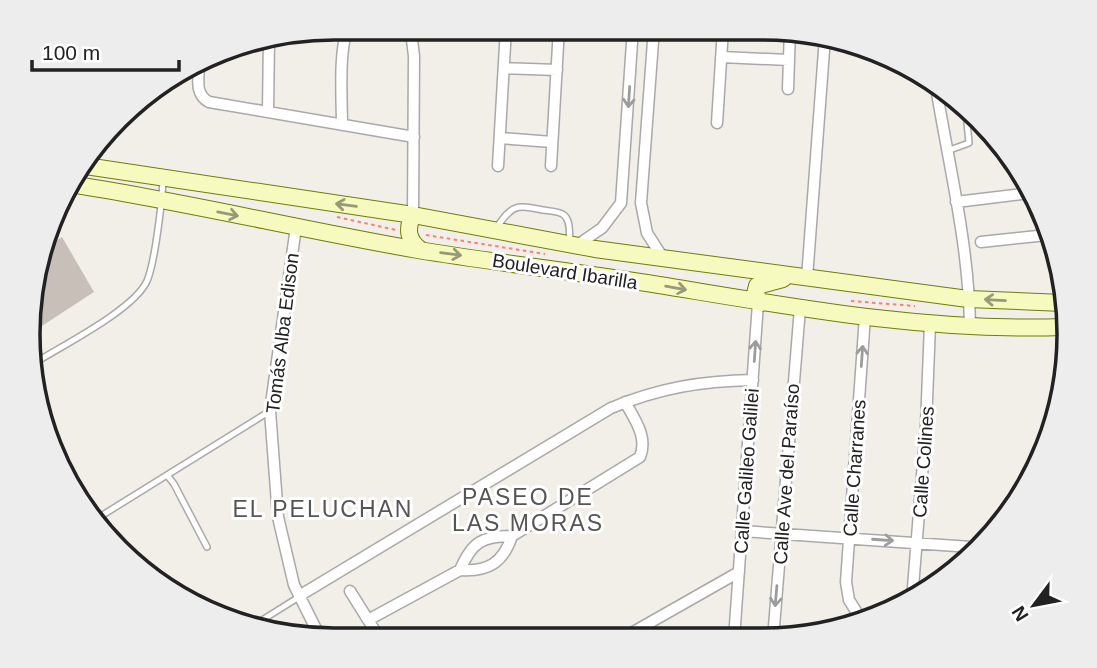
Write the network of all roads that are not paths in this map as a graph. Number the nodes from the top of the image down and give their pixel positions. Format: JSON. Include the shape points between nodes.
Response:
{"nodes":[{"id":1,"x":345,"y":40,"type":"edge"},
{"id":2,"x":412,"y":40,"type":"edge"},
{"id":3,"x":505,"y":40,"type":"edge"},
{"id":4,"x":558,"y":40,"type":"edge"},
{"id":5,"x":632,"y":40,"type":"edge"},
{"id":6,"x":653,"y":40,"type":"edge"},
{"id":7,"x":723,"y":40,"type":"edge"},
{"id":8,"x":790,"y":42,"type":"edge"},
{"id":9,"x":824,"y":47,"type":"edge"},
{"id":10,"x":269,"y":48,"type":"edge"},
{"id":11,"x":722,"y":57,"type":"junction"},
{"id":12,"x":789,"y":60,"type":"junction"},
{"id":13,"x":504,"y":68,"type":"junction"},
{"id":14,"x":557,"y":70,"type":"junction"},
{"id":15,"x":199,"y":74,"type":"edge"},
{"id":16,"x":788,"y":89,"type":"dead end"},
{"id":17,"x":943,"y":101,"type":"edge"},
{"id":18,"x":268,"y":111,"type":"junction"},
{"id":19,"x":967,"y":122,"type":"edge"},
{"id":20,"x":717,"y":123,"type":"dead end"},
{"id":21,"x":342,"y":125,"type":"junction"},
{"id":22,"x":414,"y":137,"type":"junction"},
{"id":23,"x":500,"y":138,"type":"junction"},
{"id":24,"x":552,"y":142,"type":"junction"},
{"id":25,"x":947,"y":150,"type":"junction"},
{"id":26,"x":498,"y":166,"type":"dead end"},
{"id":27,"x":551,"y":166,"type":"dead end"},
{"id":28,"x":93,"y":167,"type":"edge"},
{"id":29,"x":163,"y":178,"type":"junction"},
{"id":30,"x":81,"y":186,"type":"edge"},
{"id":31,"x":1021,"y":195,"type":"edge"},
{"id":32,"x":161,"y":200,"type":"junction"},
{"id":33,"x":957,"y":202,"type":"junction"},
{"id":34,"x":413,"y":215,"type":"junction"},
{"id":35,"x":296,"y":228,"type":"junction"},
{"id":36,"x":495,"y":231,"type":"junction"},
{"id":37,"x":1039,"y":236,"type":"edge"},
{"id":38,"x":981,"y":242,"type":"dead end"},
{"id":39,"x":573,"y":246,"type":"junction"},
{"id":40,"x":595,"y":249,"type":"junction"},
{"id":41,"x":421,"y":250,"type":"junction"},
{"id":42,"x":663,"y":258,"type":"junction"},
{"id":43,"x":522,"y":264,"type":"junction"},
{"id":44,"x":800,"y":277,"type":"junction"},
{"id":45,"x":968,"y":299,"type":"junction"},
{"id":46,"x":760,"y":303,"type":"junction"},
{"id":47,"x":1055,"y":303,"type":"edge"},
{"id":48,"x":800,"y":308,"type":"junction"},
{"id":49,"x":864,"y":316,"type":"junction"},
{"id":50,"x":930,"y":324,"type":"junction"},
{"id":51,"x":970,"y":327,"type":"junction"},
{"id":52,"x":1057,"y":327,"type":"edge"},
{"id":53,"x":42,"y":359,"type":"edge"},
{"id":54,"x":753,"y":380,"type":"junction"},
{"id":55,"x":625,"y":402,"type":"junction"},
{"id":56,"x":270,"y":411,"type":"junction"},
{"id":57,"x":167,"y":475,"type":"junction"},
{"id":58,"x":103,"y":516,"type":"edge"},
{"id":59,"x":742,"y":531,"type":"junction"},
{"id":60,"x":782,"y":534,"type":"junction"},
{"id":61,"x":512,"y":536,"type":"junction"},
{"id":62,"x":849,"y":538,"type":"junction"},
{"id":63,"x":916,"y":542,"type":"junction"},
{"id":64,"x":208,"y":547,"type":"dead end"},
{"id":65,"x":966,"y":547,"type":"edge"},
{"id":66,"x":460,"y":570,"type":"junction"},
{"id":67,"x":739,"y":572,"type":"junction"},
{"id":68,"x":913,"y":586,"type":"edge"},
{"id":69,"x":350,"y":592,"type":"dead end"},
{"id":70,"x":299,"y":596,"type":"junction"},
{"id":71,"x":857,"y":612,"type":"edge"},
{"id":72,"x":263,"y":619,"type":"edge"},
{"id":73,"x":368,"y":620,"type":"junction"},
{"id":74,"x":315,"y":627,"type":"edge"},
{"id":75,"x":774,"y":627,"type":"edge"},
{"id":76,"x":373,"y":628,"type":"edge"},
{"id":77,"x":640,"y":628,"type":"edge"},
{"id":78,"x":735,"y":628,"type":"edge"}],
"edges":[{"from":1,"to":21,"type":"street"},
{"from":2,"to":22,"type":"street"},
{"from":3,"to":13,"type":"street"},
{"from":4,"to":14,"type":"street"},
{"from":5,"to":39,"type":"street","one_way":true,"via":[[621,203],[602,228]]},
{"from":6,"to":42,"type":"street","via":[[641,203],[647,233]]},
{"from":7,"to":11,"type":"street"},
{"from":8,"to":12,"type":"street"},
{"from":9,"to":44,"type":"street"},
{"from":10,"to":18,"type":"street"},
{"from":11,"to":12,"type":"street"},
{"from":11,"to":20,"type":"street"},
{"from":12,"to":16,"type":"street"},
{"from":13,"to":14,"type":"street"},
{"from":13,"to":23,"type":"street"},
{"from":14,"to":24,"type":"street"},
{"from":15,"to":18,"type":"street","via":[[198,90],[204,100]]},
{"from":17,"to":25,"type":"street"},
{"from":18,"to":21,"type":"street"},
{"from":19,"to":25,"type":"lane","via":[[969,143]]},
{"from":21,"to":22,"type":"street"},
{"from":22,"to":34,"type":"street"},
{"from":23,"to":24,"type":"street"},
{"from":23,"to":26,"type":"street"},
{"from":24,"to":27,"type":"street"},
{"from":25,"to":33,"type":"street"},
{"from":28,"to":29,"type":"main road","name":"Boulevard Ibarilla"},
{"from":29,"to":32,"type":"lane"},
{"from":34,"to":29,"type":"main road","name":"Boulevard Ibarilla","one_way":true},
{"from":30,"to":32,"type":"main road","name":"Boulevard Ibarilla"},
{"from":31,"to":33,"type":"street"},
{"from":32,"to":35,"type":"main road","name":"Boulevard Ibarilla","one_way":true},
{"from":32,"to":53,"type":"lane","via":[[151,267],[138,295]]},
{"from":33,"to":45,"type":"street"},
{"from":34,"to":36,"type":"main road","name":"Boulevard Ibarilla"},
{"from":34,"to":41,"type":"main road","via":[[410,237]]},
{"from":35,"to":41,"type":"main road","name":"Boulevard Ibarilla"},
{"from":35,"to":56,"type":"street","name":"Tomás Alba Edison"},
{"from":36,"to":39,"type":"main road","name":"Boulevard Ibarilla"},
{"from":36,"to":39,"type":"lane","via":[[513,208],[558,213],[568,220]]},
{"from":37,"to":38,"type":"street"},
{"from":39,"to":40,"type":"main road","name":"Boulevard Ibarilla"},
{"from":40,"to":42,"type":"main road","name":"Boulevard Ibarilla"},
{"from":40,"to":43,"type":"main road","via":[[584,267],[539,261]]},
{"from":41,"to":43,"type":"main road","name":"Boulevard Ibarilla","one_way":true},
{"from":42,"to":44,"type":"main road","name":"Boulevard Ibarilla"},
{"from":43,"to":46,"type":"main road","name":"Boulevard Ibarilla","one_way":true},
{"from":44,"to":45,"type":"main road","name":"Boulevard Ibarilla"},
{"from":44,"to":46,"type":"main road","via":[[757,286]]},
{"from":47,"to":45,"type":"main road","name":"Boulevard Ibarilla","one_way":true},
{"from":45,"to":51,"type":"street"},
{"from":46,"to":48,"type":"main road","name":"Boulevard Ibarilla"},
{"from":54,"to":46,"type":"street","name":"Calle Galileo Galilei","one_way":true},
{"from":48,"to":49,"type":"main road","name":"Boulevard Ibarilla"},
{"from":48,"to":60,"type":"street","name":"Calle Ave del Paraíso"},
{"from":49,"to":50,"type":"main road","name":"Boulevard Ibarilla"},
{"from":62,"to":49,"type":"street","name":"Calle Charranes","one_way":true},
{"from":50,"to":51,"type":"main road","name":"Boulevard Ibarilla"},
{"from":50,"to":63,"type":"street","name":"Calle Colines"},
{"from":51,"to":52,"type":"main road","name":"Boulevard Ibarilla"},
{"from":54,"to":55,"type":"street","via":[[690,383]]},
{"from":54,"to":59,"type":"street","name":"Calle Galileo Galilei"},
{"from":55,"to":61,"type":"street","via":[[643,441],[639,457]]},
{"from":55,"to":70,"type":"street"},
{"from":56,"to":57,"type":"lane"},
{"from":56,"to":70,"type":"street","name":"Tomás Alba Edison","via":[[278,517]]},
{"from":57,"to":58,"type":"lane"},
{"from":57,"to":64,"type":"lane"},
{"from":59,"to":60,"type":"street"},
{"from":59,"to":67,"type":"street","name":"Calle Galileo Galilei"},
{"from":60,"to":62,"type":"street"},
{"from":60,"to":75,"type":"street","name":"Calle Ave del Paraíso","one_way":true},
{"from":61,"to":66,"type":"street","via":[[478,542],[468,551]]},
{"from":61,"to":66,"type":"street","via":[[496,563]]},
{"from":62,"to":63,"type":"street","one_way":true},
{"from":62,"to":71,"type":"street","name":"Calle Charranes","via":[[847,593]]},
{"from":63,"to":65,"type":"street"},
{"from":63,"to":68,"type":"street","name":"Calle Colines"},
{"from":66,"to":73,"type":"street"},
{"from":67,"to":77,"type":"street"},
{"from":67,"to":78,"type":"street","name":"Calle Galileo Galilei"},
{"from":69,"to":73,"type":"street"},
{"from":70,"to":72,"type":"lane"},
{"from":70,"to":74,"type":"street","name":"Tomás Alba Edison"},
{"from":73,"to":76,"type":"street"}]}
